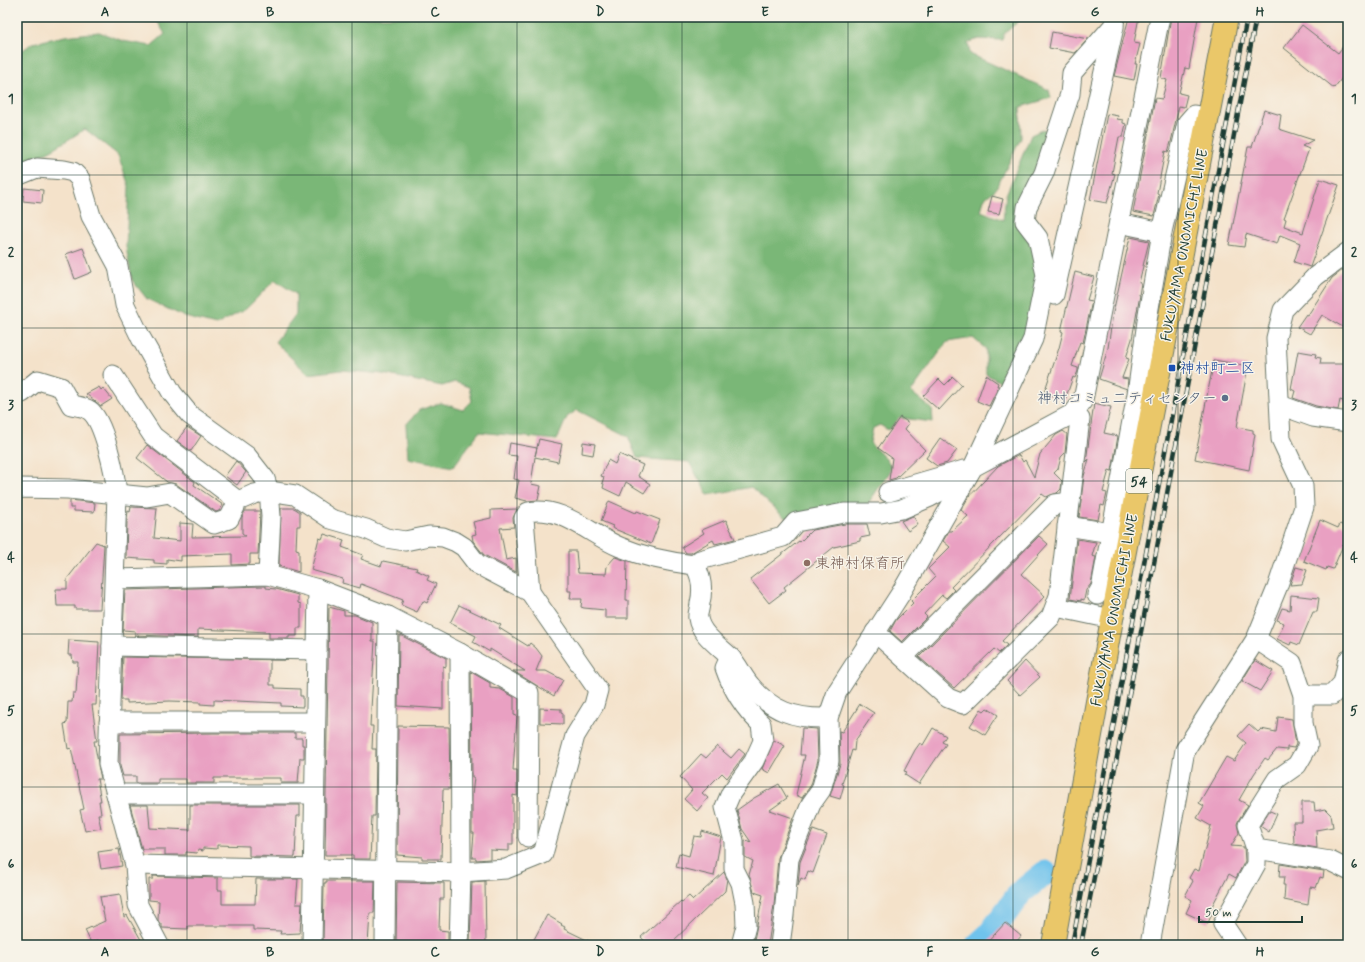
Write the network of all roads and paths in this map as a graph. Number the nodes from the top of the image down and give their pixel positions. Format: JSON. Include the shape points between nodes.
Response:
{"nodes":[{"id":1,"x":1160,"y":17,"type":"edge"},
{"id":2,"x":1227,"y":17,"type":"edge"},
{"id":3,"x":1114,"y":21,"type":"edge"},
{"id":4,"x":1209,"y":118,"type":"junction"},
{"id":5,"x":17,"y":176,"type":"edge"},
{"id":6,"x":1119,"y":223,"type":"junction"},
{"id":7,"x":1162,"y":232,"type":"junction"},
{"id":8,"x":1348,"y":252,"type":"edge"},
{"id":9,"x":1033,"y":339,"type":"junction"},
{"id":10,"x":113,"y":375,"type":"dead end"},
{"id":11,"x":17,"y":394,"type":"edge"},
{"id":12,"x":1280,"y":405,"type":"junction"},
{"id":13,"x":1074,"y":413,"type":"junction"},
{"id":14,"x":1348,"y":422,"type":"edge"},
{"id":15,"x":973,"y":467,"type":"junction"},
{"id":16,"x":17,"y":490,"type":"edge"},
{"id":17,"x":269,"y":491,"type":"junction"},
{"id":18,"x":888,"y":492,"type":"dead end"},
{"id":19,"x":117,"y":493,"type":"junction"},
{"id":20,"x":238,"y":501,"type":"junction"},
{"id":21,"x":1070,"y":502,"type":"junction"},
{"id":22,"x":1068,"y":526,"type":"junction"},
{"id":23,"x":1111,"y":533,"type":"junction"},
{"id":24,"x":694,"y":565,"type":"junction"},
{"id":25,"x":268,"y":575,"type":"junction"},
{"id":26,"x":115,"y":579,"type":"junction"},
{"id":27,"x":318,"y":589,"type":"junction"},
{"id":28,"x":530,"y":592,"type":"junction"},
{"id":29,"x":1097,"y":595,"type":"dead end"},
{"id":30,"x":1056,"y":607,"type":"junction"},
{"id":31,"x":388,"y":616,"type":"junction"},
{"id":32,"x":1112,"y":619,"type":"junction"},
{"id":33,"x":875,"y":632,"type":"junction"},
{"id":34,"x":1256,"y":639,"type":"junction"},
{"id":35,"x":112,"y":646,"type":"junction"},
{"id":36,"x":317,"y":650,"type":"junction"},
{"id":37,"x":460,"y":653,"type":"junction"},
{"id":38,"x":730,"y":657,"type":"junction"},
{"id":39,"x":903,"y":657,"type":"junction"},
{"id":40,"x":1348,"y":660,"type":"edge"},
{"id":41,"x":1302,"y":695,"type":"junction"},
{"id":42,"x":828,"y":718,"type":"junction"},
{"id":43,"x":109,"y":722,"type":"junction"},
{"id":44,"x":315,"y":722,"type":"junction"},
{"id":45,"x":116,"y":794,"type":"junction"},
{"id":46,"x":314,"y":794,"type":"junction"},
{"id":47,"x":528,"y":837,"type":"dead end"},
{"id":48,"x":1256,"y":849,"type":"junction"},
{"id":49,"x":135,"y":865,"type":"junction"},
{"id":50,"x":313,"y":869,"type":"junction"},
{"id":51,"x":386,"y":870,"type":"junction"},
{"id":52,"x":1348,"y":870,"type":"edge"},
{"id":53,"x":461,"y":872,"type":"junction"},
{"id":54,"x":159,"y":945,"type":"edge"},
{"id":55,"x":312,"y":945,"type":"edge"},
{"id":56,"x":385,"y":945,"type":"edge"},
{"id":57,"x":459,"y":945,"type":"edge"},
{"id":58,"x":742,"y":945,"type":"edge"},
{"id":59,"x":780,"y":945,"type":"edge"},
{"id":60,"x":1053,"y":945,"type":"edge"},
{"id":61,"x":1150,"y":945,"type":"edge"},
{"id":62,"x":1237,"y":945,"type":"edge"}],
"edges":[{"from":1,"to":6,"type":"street"},
{"from":2,"to":4,"type":"main road","name":"FUKUYAMA ONOMICHI LINE","number":"54"},
{"from":3,"to":9,"type":"street","via":[[1051,309]]},
{"from":3,"to":9,"type":"street","via":[[1072,73],[1070,94],[1044,173],[1027,207],[1025,221],[1038,238],[1046,275]]},
{"from":4,"to":7,"type":"street","via":[[1194,115],[1187,123]]},
{"from":4,"to":32,"type":"main road","name":"FUKUYAMA ONOMICHI LINE","number":"54"},
{"from":5,"to":17,"type":"street","via":[[37,168],[73,172],[80,179],[91,216],[118,266],[125,305],[140,338],[172,393],[190,415],[247,456],[265,479]]},
{"from":6,"to":7,"type":"street"},
{"from":6,"to":13,"type":"street","via":[[1083,400]]},
{"from":7,"to":23,"type":"street","via":[[1137,394]]},
{"from":8,"to":12,"type":"street","via":[[1316,276],[1283,310],[1276,338]]},
{"from":9,"to":15,"type":"street"},
{"from":10,"to":20,"type":"street","via":[[153,436]]},
{"from":11,"to":19,"type":"street","via":[[38,380],[46,381],[61,387],[71,405],[89,409],[98,418],[115,472]]},
{"from":12,"to":14,"type":"street","via":[[1313,417]]},
{"from":12,"to":34,"type":"street","via":[[1281,439],[1303,486],[1304,507],[1277,588]]},
{"from":13,"to":15,"type":"street"},
{"from":13,"to":21,"type":"street","via":[[1080,419]]},
{"from":15,"to":18,"type":"street"},
{"from":15,"to":24,"type":"street","via":[[950,486],[902,509],[881,513],[844,513],[796,522],[783,538],[700,560]]},
{"from":15,"to":33,"type":"street","via":[[901,593]]},
{"from":16,"to":19,"type":"street","via":[[68,489]]},
{"from":17,"to":20,"type":"street"},
{"from":17,"to":25,"type":"street","via":[[271,516]]},
{"from":17,"to":28,"type":"street","via":[[295,495],[331,519],[386,538],[405,541],[430,536],[443,537],[464,547],[476,564]]},
{"from":19,"to":20,"type":"street","via":[[147,497],[170,493],[214,524],[229,519]]},
{"from":19,"to":26,"type":"street"},
{"from":21,"to":22,"type":"street"},
{"from":21,"to":39,"type":"street","via":[[1055,504]]},
{"from":22,"to":23,"type":"street"},
{"from":22,"to":30,"type":"street"},
{"from":23,"to":29,"type":"street","via":[[1101,588]]},
{"from":24,"to":28,"type":"street","via":[[659,560],[619,546],[588,528],[555,514],[537,510],[528,512],[524,518]]},
{"from":24,"to":38,"type":"street","via":[[701,582],[698,619],[704,631]]},
{"from":25,"to":26,"type":"street"},
{"from":25,"to":27,"type":"street"},
{"from":26,"to":35,"type":"street"},
{"from":27,"to":31,"type":"street"},
{"from":27,"to":36,"type":"street"},
{"from":28,"to":53,"type":"street","via":[[598,690],[594,705],[575,736],[543,854],[506,869]]},
{"from":30,"to":32,"type":"street"},
{"from":30,"to":39,"type":"street","via":[[1051,617],[963,704],[948,698]]},
{"from":31,"to":37,"type":"street"},
{"from":31,"to":51,"type":"street"},
{"from":32,"to":60,"type":"main road","name":"FUKUYAMA ONOMICHI LINE","number":"54"},
{"from":33,"to":39,"type":"street"},
{"from":33,"to":42,"type":"street","via":[[837,692]]},
{"from":34,"to":41,"type":"street","via":[[1292,663]]},
{"from":34,"to":61,"type":"street","via":[[1185,750]]},
{"from":35,"to":36,"type":"street"},
{"from":35,"to":43,"type":"street"},
{"from":36,"to":44,"type":"street"},
{"from":37,"to":47,"type":"street","via":[[529,693]]},
{"from":37,"to":53,"type":"street"},
{"from":38,"to":42,"type":"street","via":[[748,684],[763,700],[797,717]]},
{"from":38,"to":58,"type":"street","via":[[725,668],[731,686],[747,710],[761,724],[763,741],[754,761],[731,793],[725,807],[734,840],[734,869],[741,883],[745,903],[746,926]]},
{"from":40,"to":41,"type":"street","via":[[1343,683],[1332,695]]},
{"from":41,"to":48,"type":"street","via":[[1303,723],[1308,746],[1297,764],[1277,779],[1248,825]]},
{"from":42,"to":59,"type":"street","via":[[829,761],[821,790],[811,804],[789,859]]},
{"from":43,"to":44,"type":"street"},
{"from":43,"to":45,"type":"street","via":[[108,764]]},
{"from":44,"to":46,"type":"street"},
{"from":45,"to":46,"type":"street"},
{"from":45,"to":49,"type":"street"},
{"from":46,"to":50,"type":"street"},
{"from":48,"to":52,"type":"street","via":[[1330,861]]},
{"from":48,"to":62,"type":"street","via":[[1256,864],[1223,924]]},
{"from":49,"to":50,"type":"street"},
{"from":49,"to":54,"type":"street","via":[[138,904]]},
{"from":50,"to":51,"type":"street"},
{"from":50,"to":55,"type":"street"},
{"from":51,"to":53,"type":"street"},
{"from":51,"to":56,"type":"street"},
{"from":53,"to":57,"type":"street"}]}
